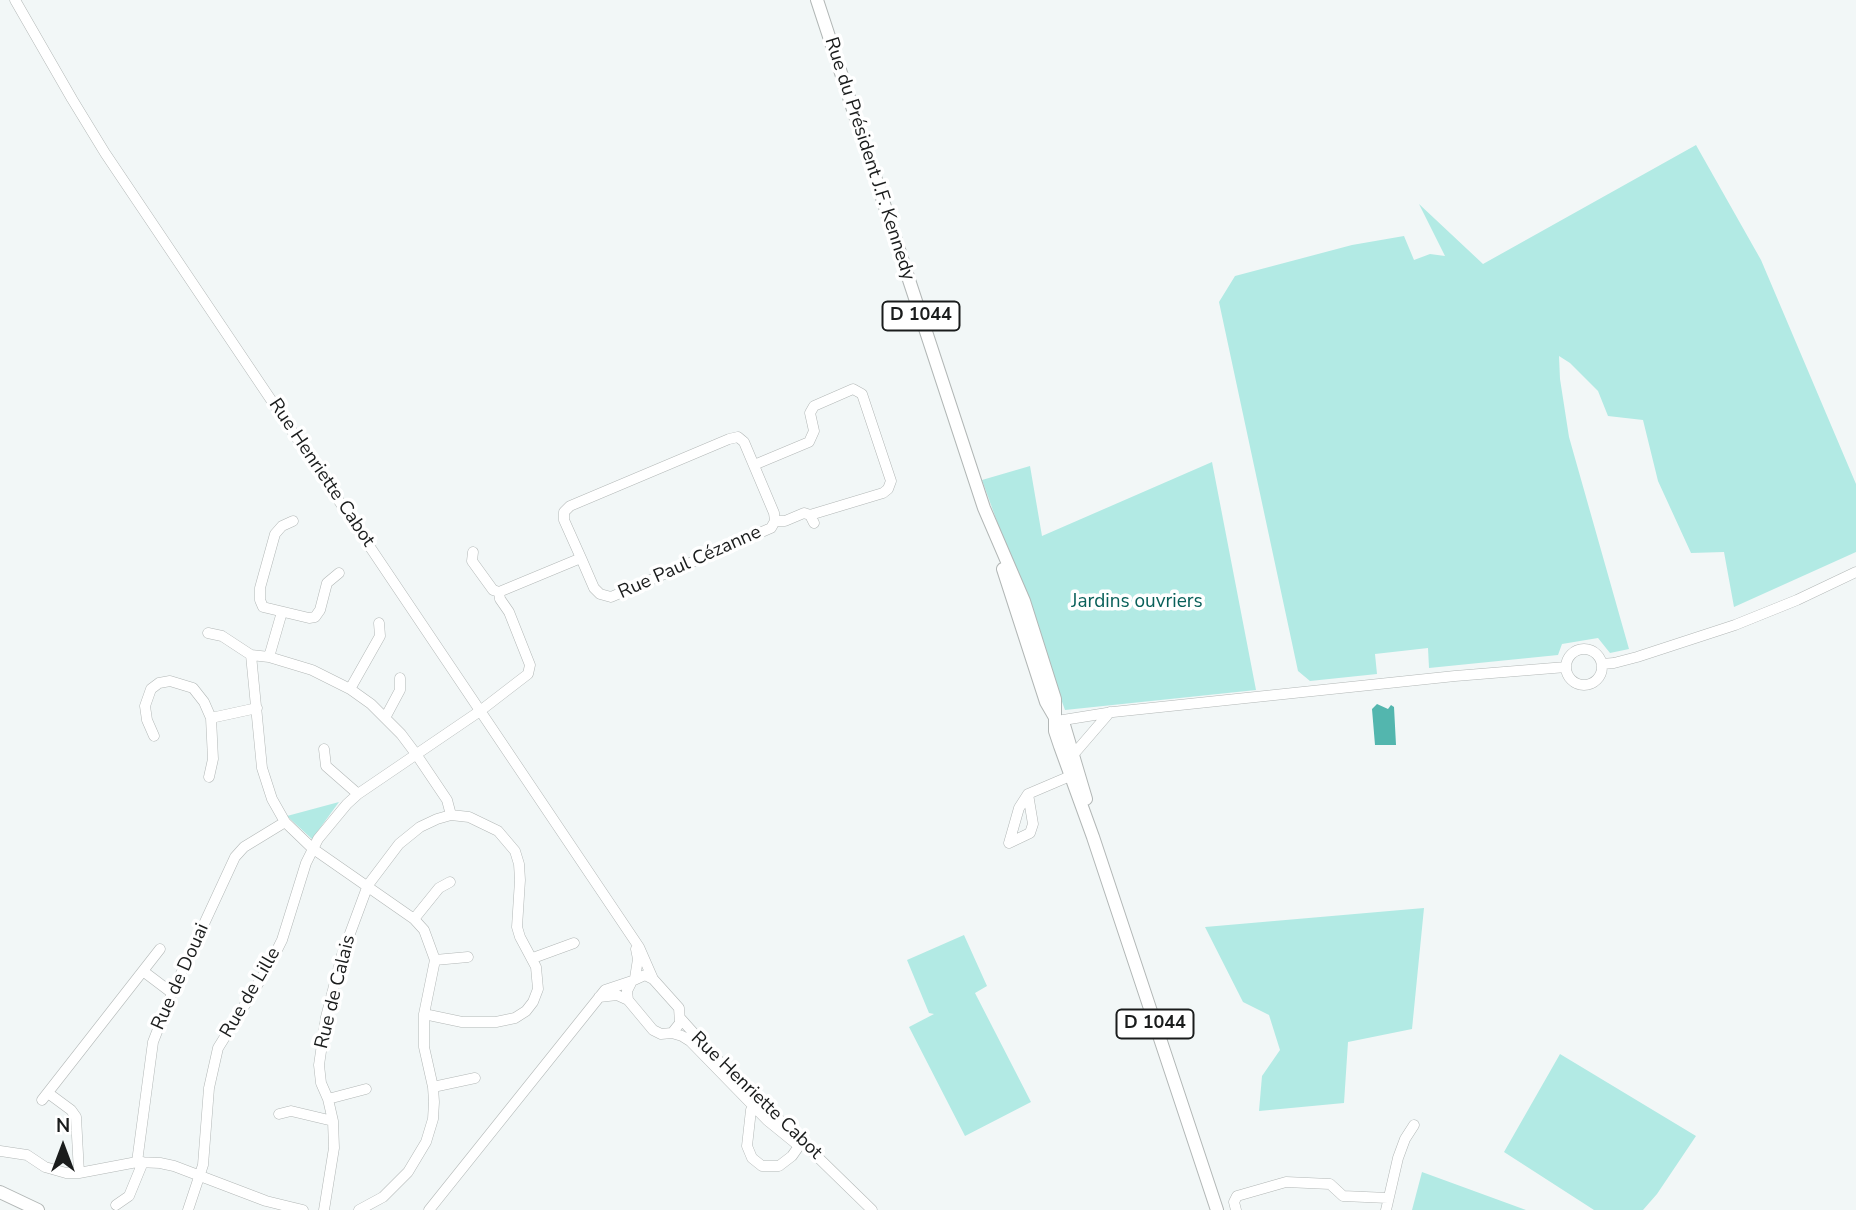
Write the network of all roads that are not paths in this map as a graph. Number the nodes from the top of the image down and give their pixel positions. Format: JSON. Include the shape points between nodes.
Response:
{"nodes":[{"id":1,"x":15,"y":0,"type":"edge"},
{"id":2,"x":817,"y":0,"type":"edge"},
{"id":3,"x":754,"y":465,"type":"junction"},
{"id":4,"x":293,"y":521,"type":"dead end"},
{"id":5,"x":775,"y":521,"type":"junction"},
{"id":6,"x":473,"y":552,"type":"dead end"},
{"id":7,"x":581,"y":558,"type":"junction"},
{"id":8,"x":1856,"y":572,"type":"edge"},
{"id":9,"x":339,"y":573,"type":"dead end"},
{"id":10,"x":499,"y":592,"type":"junction"},
{"id":11,"x":282,"y":612,"type":"junction"},
{"id":12,"x":379,"y":623,"type":"dead end"},
{"id":13,"x":208,"y":633,"type":"dead end"},
{"id":14,"x":251,"y":655,"type":"junction"},
{"id":15,"x":269,"y":657,"type":"junction"},
{"id":16,"x":1602,"y":664,"type":"junction"},
{"id":17,"x":1566,"y":667,"type":"junction"},
{"id":18,"x":400,"y":678,"type":"dead end"},
{"id":19,"x":350,"y":689,"type":"junction"},
{"id":20,"x":257,"y":708,"type":"junction"},
{"id":21,"x":480,"y":710,"type":"junction"},
{"id":22,"x":1110,"y":712,"type":"junction"},
{"id":23,"x":385,"y":718,"type":"junction"},
{"id":24,"x":211,"y":719,"type":"junction"},
{"id":25,"x":1057,"y":720,"type":"junction"},
{"id":26,"x":154,"y":736,"type":"dead end"},
{"id":27,"x":324,"y":748,"type":"dead end"},
{"id":28,"x":416,"y":754,"type":"junction"},
{"id":29,"x":1073,"y":755,"type":"junction"},
{"id":30,"x":1074,"y":774,"type":"junction"},
{"id":31,"x":209,"y":777,"type":"dead end"},
{"id":32,"x":358,"y":794,"type":"junction"},
{"id":33,"x":1028,"y":794,"type":"dead end"},
{"id":34,"x":451,"y":815,"type":"junction"},
{"id":35,"x":285,"y":822,"type":"junction"},
{"id":36,"x":312,"y":848,"type":"junction"},
{"id":37,"x":450,"y":882,"type":"dead end"},
{"id":38,"x":368,"y":886,"type":"junction"},
{"id":39,"x":414,"y":919,"type":"junction"},
{"id":40,"x":634,"y":941,"type":"junction"},
{"id":41,"x":574,"y":943,"type":"dead end"},
{"id":42,"x":160,"y":949,"type":"dead end"},
{"id":43,"x":468,"y":957,"type":"dead end"},
{"id":44,"x":533,"y":958,"type":"junction"},
{"id":45,"x":435,"y":960,"type":"junction"},
{"id":46,"x":143,"y":971,"type":"junction"},
{"id":47,"x":634,"y":979,"type":"junction"},
{"id":48,"x":653,"y":979,"type":"junction"},
{"id":49,"x":172,"y":993,"type":"junction"},
{"id":50,"x":599,"y":997,"type":"junction"},
{"id":51,"x":628,"y":1000,"type":"junction"},
{"id":52,"x":424,"y":1014,"type":"junction"},
{"id":53,"x":681,"y":1019,"type":"junction"},
{"id":54,"x":673,"y":1033,"type":"junction"},
{"id":55,"x":475,"y":1078,"type":"dead end"},
{"id":56,"x":433,"y":1087,"type":"junction"},
{"id":57,"x":366,"y":1089,"type":"dead end"},
{"id":58,"x":328,"y":1099,"type":"junction"},
{"id":59,"x":754,"y":1107,"type":"junction"},
{"id":60,"x":279,"y":1114,"type":"dead end"},
{"id":61,"x":333,"y":1121,"type":"junction"},
{"id":62,"x":1413,"y":1125,"type":"dead end"},
{"id":63,"x":791,"y":1130,"type":"junction"},
{"id":64,"x":799,"y":1146,"type":"junction"},
{"id":65,"x":0,"y":1151,"type":"edge"},
{"id":66,"x":140,"y":1162,"type":"junction"},
{"id":67,"x":832,"y":1172,"type":"junction"},
{"id":68,"x":79,"y":1173,"type":"junction"},
{"id":69,"x":200,"y":1177,"type":"junction"},
{"id":70,"x":1,"y":1192,"type":"edge"},
{"id":71,"x":1388,"y":1198,"type":"junction"},
{"id":72,"x":116,"y":1205,"type":"dead end"},
{"id":73,"x":38,"y":1210,"type":"edge"},
{"id":74,"x":188,"y":1210,"type":"edge"},
{"id":75,"x":303,"y":1210,"type":"edge"},
{"id":76,"x":324,"y":1210,"type":"edge"},
{"id":77,"x":359,"y":1210,"type":"edge"},
{"id":78,"x":429,"y":1210,"type":"edge"},
{"id":79,"x":872,"y":1210,"type":"edge"},
{"id":80,"x":1217,"y":1210,"type":"edge"},
{"id":81,"x":1236,"y":1210,"type":"edge"},
{"id":82,"x":1385,"y":1210,"type":"edge"}],
"edges":[{"from":1,"to":21,"type":"street","name":"Rue Henriette Cabot","via":[[105,153]]},
{"from":2,"to":25,"type":"main road","name":"Rue du Président J.F. Kennedy","number":"D 1044","via":[[988,518],[1024,601],[1055,699]]},
{"from":3,"to":5,"type":"street","name":"Rue Paul Cézanne"},
{"from":3,"to":5,"type":"street","via":[[809,442],[814,406],[853,390],[862,394],[891,481],[888,489],[812,519],[804,513]]},
{"from":3,"to":7,"type":"street","name":"Rue Paul Cézanne","via":[[738,437],[570,506],[564,520]]},
{"from":4,"to":11,"type":"street","via":[[275,534],[260,588],[263,607]]},
{"from":5,"to":7,"type":"street","name":"Rue Paul Cézanne","via":[[771,528],[611,597],[594,588]]},
{"from":6,"to":10,"type":"street","via":[[472,561]]},
{"from":7,"to":10,"type":"street"},
{"from":8,"to":16,"type":"street","via":[[1735,625]]},
{"from":9,"to":11,"type":"street","via":[[327,583],[315,617]]},
{"from":10,"to":21,"type":"street","name":"Rue de Lille","via":[[529,670],[525,678]]},
{"from":11,"to":15,"type":"street"},
{"from":12,"to":19,"type":"street","via":[[380,636]]},
{"from":13,"to":14,"type":"street","via":[[222,636]]},
{"from":14,"to":15,"type":"street"},
{"from":14,"to":20,"type":"street"},
{"from":15,"to":19,"type":"street","via":[[312,670]]},
{"from":16,"to":17,"type":"street","via":[[1597,654],[1582,648],[1569,657]]},
{"from":16,"to":17,"type":"street","via":[[1597,680],[1586,685],[1570,678]]},
{"from":17,"to":22,"type":"street"},
{"from":18,"to":23,"type":"street","via":[[400,690]]},
{"from":19,"to":23,"type":"street"},
{"from":20,"to":24,"type":"street"},
{"from":20,"to":35,"type":"street","via":[[262,768]]},
{"from":21,"to":28,"type":"street","name":"Rue de Lille"},
{"from":21,"to":40,"type":"street","name":"Rue Henriette Cabot"},
{"from":22,"to":25,"type":"street"},
{"from":22,"to":29,"type":"street"},
{"from":23,"to":28,"type":"street"},
{"from":24,"to":26,"type":"street","via":[[193,688],[170,681],[159,683],[151,689],[145,706]]},
{"from":24,"to":31,"type":"street"},
{"from":25,"to":29,"type":"main road","name":"Rue du Président J.F. Kennedy","number":"D 1044","via":[[1064,725]]},
{"from":25,"to":30,"type":"main road","name":"Rue du Président J.F. Kennedy","number":"D 1044","via":[[1055,731]]},
{"from":27,"to":32,"type":"street","via":[[326,766]]},
{"from":28,"to":32,"type":"street","name":"Rue de Lille"},
{"from":28,"to":34,"type":"street","via":[[447,800]]},
{"from":29,"to":30,"type":"main road","name":"Rue du Président J.F. Kennedy","number":"D 1044"},
{"from":30,"to":33,"type":"street"},
{"from":30,"to":80,"type":"main road","name":"Rue du Président J.F. Kennedy","number":"D 1044"},
{"from":32,"to":36,"type":"street","name":"Rue de Lille"},
{"from":34,"to":38,"type":"street","name":"Rue de Calais","via":[[420,827],[399,844]]},
{"from":34,"to":44,"type":"street","via":[[488,825],[515,851],[520,880],[517,927]]},
{"from":35,"to":36,"type":"street"},
{"from":35,"to":49,"type":"street","name":"Rue de Douai","via":[[235,857]]},
{"from":36,"to":38,"type":"street"},
{"from":36,"to":69,"type":"street","name":"Rue de Lille","via":[[282,940],[218,1048]]},
{"from":37,"to":39,"type":"street","via":[[439,888]]},
{"from":38,"to":39,"type":"street"},
{"from":38,"to":58,"type":"street","name":"Rue de Calais","via":[[342,955],[326,1017],[318,1065]]},
{"from":39,"to":45,"type":"street","via":[[424,930]]},
{"from":40,"to":47,"type":"street","via":[[638,959]]},
{"from":40,"to":48,"type":"street","name":"Rue Henriette Cabot"},
{"from":41,"to":44,"type":"street"},
{"from":42,"to":46,"type":"street"},
{"from":43,"to":45,"type":"street"},
{"from":44,"to":52,"type":"street","via":[[538,989],[526,1012],[515,1018],[481,1023]]},
{"from":45,"to":52,"type":"street"},
{"from":46,"to":49,"type":"street"},
{"from":46,"to":68,"type":"street","via":[[45,1096],[76,1116]]},
{"from":47,"to":48,"type":"street","via":[[645,975]]},
{"from":47,"to":50,"type":"street"},
{"from":47,"to":51,"type":"street"},
{"from":48,"to":53,"type":"street","name":"Rue Henriette Cabot","via":[[679,1008]]},
{"from":49,"to":66,"type":"street","name":"Rue de Douai","via":[[153,1042]]},
{"from":50,"to":51,"type":"street","via":[[617,995]]},
{"from":50,"to":78,"type":"street"},
{"from":51,"to":54,"type":"street","name":"Rue Henriette Cabot","via":[[653,1030]]},
{"from":52,"to":56,"type":"street","via":[[424,1047]]},
{"from":53,"to":54,"type":"street"},
{"from":53,"to":63,"type":"street","name":"Rue Henriette Cabot"},
{"from":54,"to":59,"type":"street","name":"Rue Henriette Cabot","via":[[690,1041]]},
{"from":55,"to":56,"type":"street"},
{"from":56,"to":77,"type":"street","via":[[433,1119],[418,1158],[383,1197]]},
{"from":57,"to":58,"type":"street"},
{"from":58,"to":61,"type":"street","name":"Rue de Calais"},
{"from":59,"to":63,"type":"street","via":[[757,1104]]},
{"from":59,"to":64,"type":"street","name":"Rue Henriette Cabot"},
{"from":59,"to":64,"type":"street","via":[[747,1146],[752,1158],[762,1166],[779,1166]]},
{"from":60,"to":61,"type":"street","via":[[291,1111]]},
{"from":61,"to":76,"type":"street","name":"Rue de Calais","via":[[334,1148]]},
{"from":62,"to":71,"type":"street"},
{"from":63,"to":67,"type":"street","name":"Rue Henriette Cabot"},
{"from":64,"to":67,"type":"street","name":"Rue Henriette Cabot"},
{"from":65,"to":68,"type":"street","via":[[27,1154],[56,1172]]},
{"from":66,"to":68,"type":"street"},
{"from":66,"to":69,"type":"street","via":[[174,1166]]},
{"from":66,"to":72,"type":"street","name":"Rue de Douai","via":[[129,1196]]},
{"from":67,"to":79,"type":"street","name":"Rue Henriette Cabot"},
{"from":69,"to":74,"type":"street","name":"Rue de Lille"},
{"from":69,"to":75,"type":"street"},
{"from":70,"to":73,"type":"main road"},
{"from":71,"to":81,"type":"street","via":[[1343,1196],[1330,1184],[1286,1182],[1237,1196]]},
{"from":71,"to":82,"type":"street"}]}
